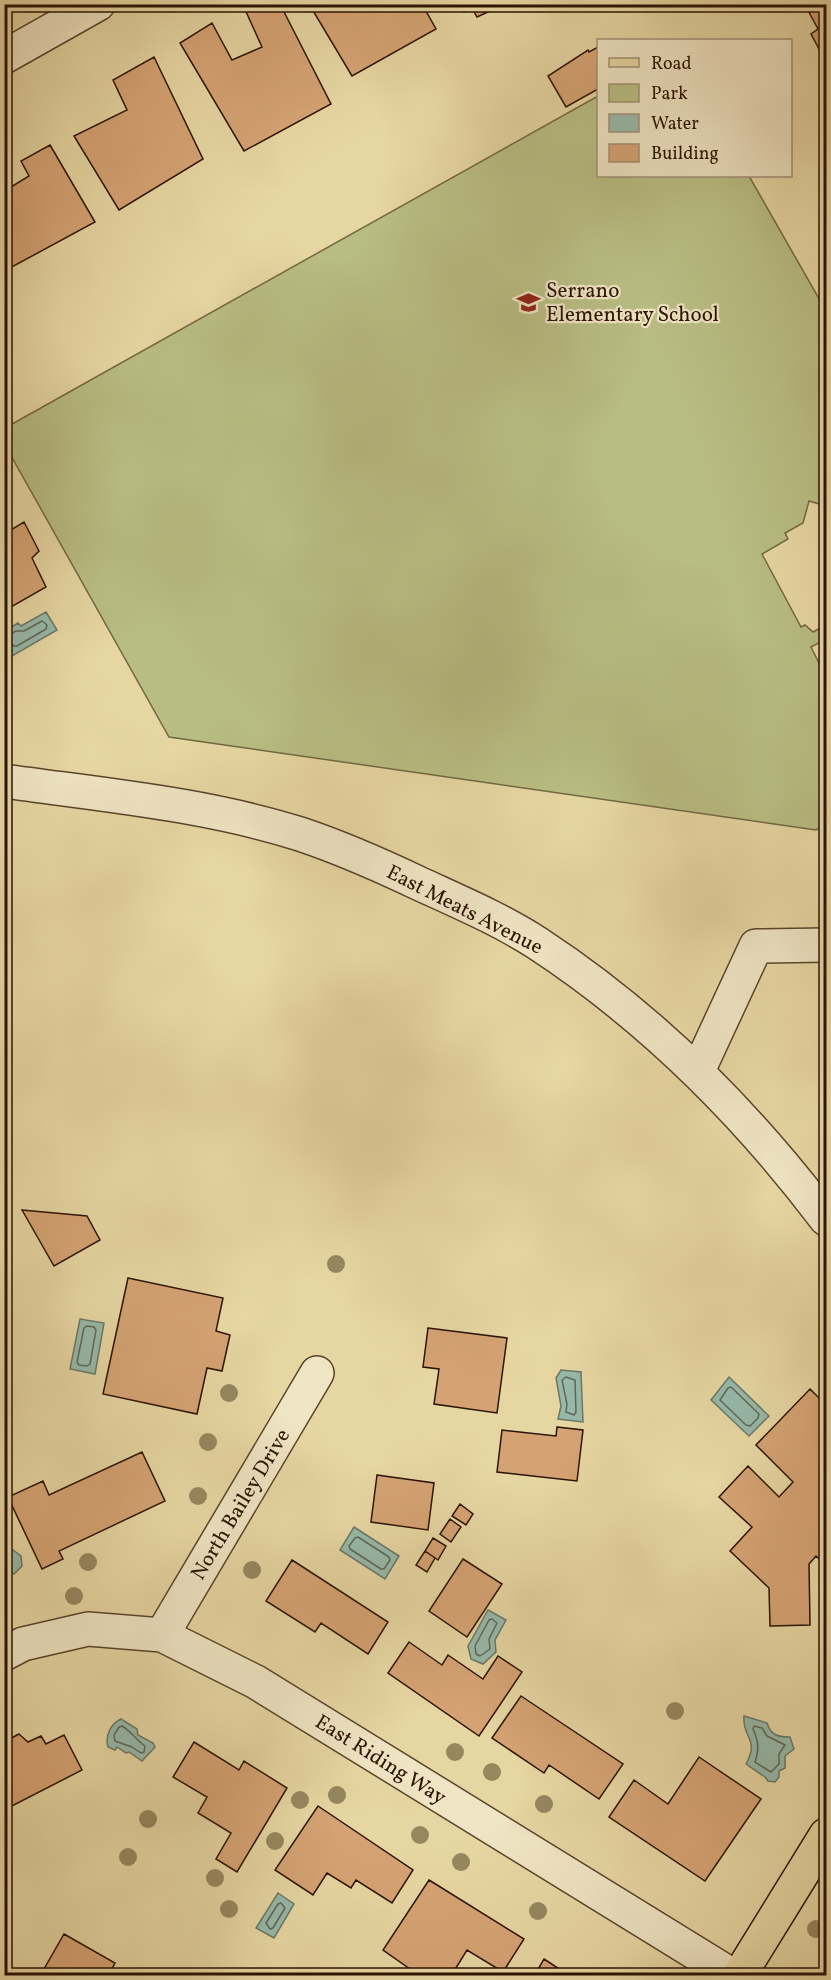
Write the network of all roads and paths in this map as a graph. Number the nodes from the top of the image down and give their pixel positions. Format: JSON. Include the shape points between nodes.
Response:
{"nodes":[{"id":1,"x":99,"y":4,"type":"edge"},
{"id":2,"x":4,"y":57,"type":"edge"},
{"id":3,"x":4,"y":781,"type":"edge"},
{"id":4,"x":826,"y":945,"type":"edge"},
{"id":5,"x":698,"y":1071,"type":"junction"},
{"id":6,"x":826,"y":1219,"type":"edge"},
{"id":7,"x":317,"y":1373,"type":"dead end"},
{"id":8,"x":162,"y":1635,"type":"junction"},
{"id":9,"x":4,"y":1654,"type":"edge"},
{"id":10,"x":826,"y":1834,"type":"edge"},
{"id":11,"x":733,"y":1976,"type":"edge"},
{"id":12,"x":739,"y":1976,"type":"edge"}],
"edges":[{"from":1,"to":2,"type":"street"},
{"from":3,"to":5,"type":"street","name":"East Meats Avenue","via":[[214,813],[299,834],[380,865],[536,942],[636,1017]]},
{"from":4,"to":5,"type":"street","via":[[756,946]]},
{"from":5,"to":6,"type":"street","name":"East Meats Avenue","via":[[787,1169]]},
{"from":7,"to":8,"type":"street","name":"North Bailey Drive"},
{"from":8,"to":9,"type":"street","name":"East Riding Way","via":[[88,1629],[22,1644]]},
{"from":8,"to":11,"type":"street","name":"East Riding Way","via":[[256,1682]]},
{"from":10,"to":12,"type":"main road"}]}
